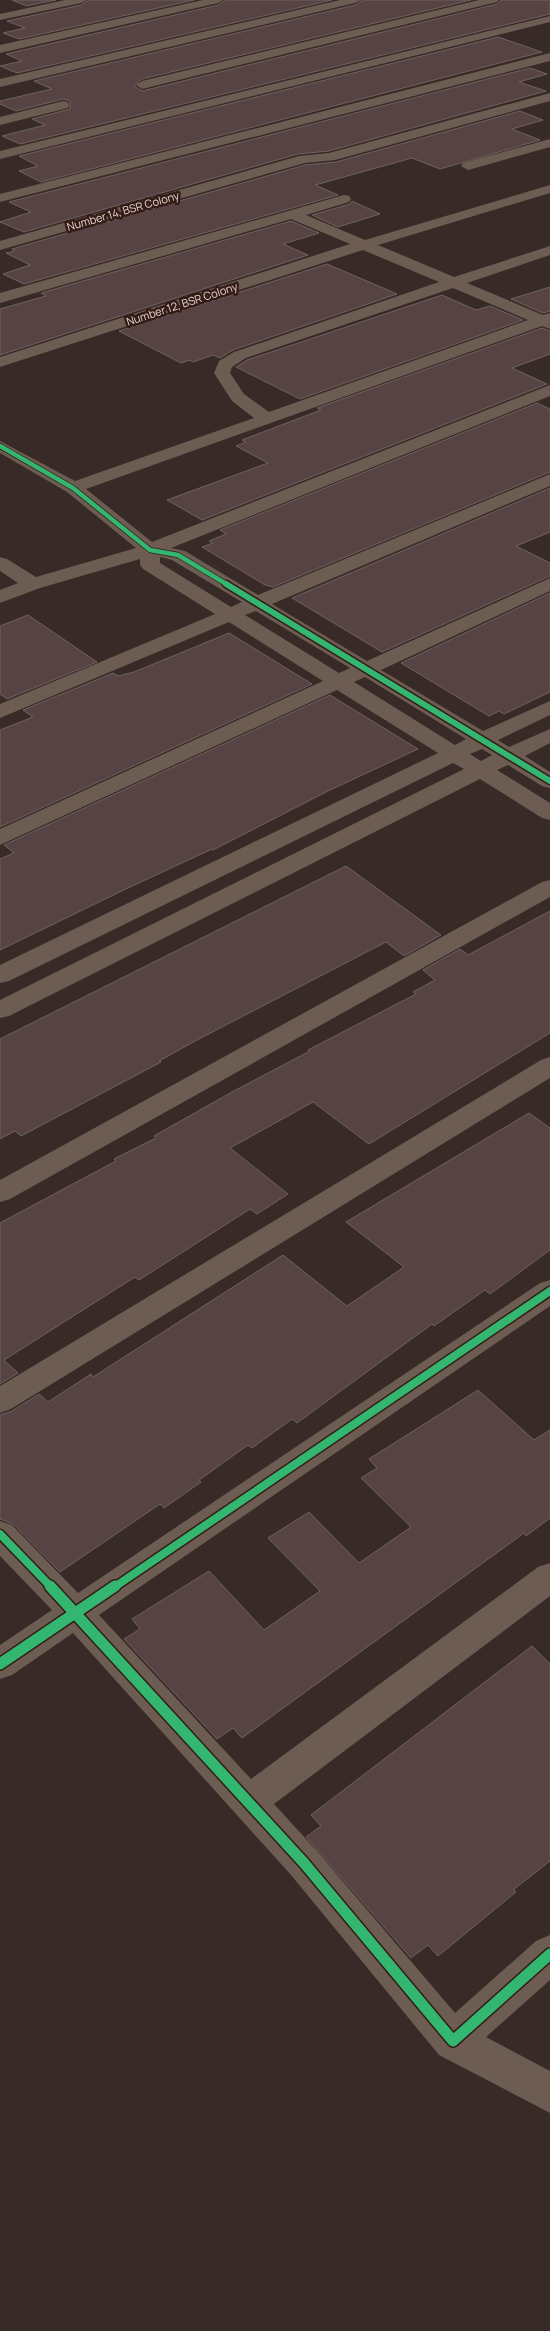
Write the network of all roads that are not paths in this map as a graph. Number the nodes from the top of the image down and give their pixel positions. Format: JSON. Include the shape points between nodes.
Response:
{"nodes":[{"id":1,"x":81,"y":0,"type":"edge"},
{"id":2,"x":218,"y":0,"type":"edge"},
{"id":3,"x":355,"y":0,"type":"edge"},
{"id":4,"x":493,"y":0,"type":"edge"},
{"id":5,"x":426,"y":6,"type":"dead end"},
{"id":6,"x":444,"y":12,"type":"junction"},
{"id":7,"x":0,"y":18,"type":"edge"},
{"id":8,"x":463,"y":19,"type":"dead end"},
{"id":9,"x":550,"y":20,"type":"edge"},
{"id":10,"x":481,"y":25,"type":"dead end"},
{"id":11,"x":500,"y":32,"type":"junction"},
{"id":12,"x":525,"y":40,"type":"dead end"},
{"id":13,"x":0,"y":49,"type":"edge"},
{"id":14,"x":550,"y":57,"type":"edge"},
{"id":15,"x":0,"y":83,"type":"edge"},
{"id":16,"x":142,"y":86,"type":"dead end"},
{"id":17,"x":550,"y":97,"type":"edge"},
{"id":18,"x":62,"y":105,"type":"dead end"},
{"id":19,"x":0,"y":121,"type":"edge"},
{"id":20,"x":550,"y":143,"type":"edge"},
{"id":21,"x":0,"y":155,"type":"edge"},
{"id":22,"x":468,"y":166,"type":"dead end"},
{"id":23,"x":550,"y":189,"type":"edge"},
{"id":24,"x":0,"y":198,"type":"edge"},
{"id":25,"x":344,"y":199,"type":"dead end"},
{"id":26,"x":292,"y":214,"type":"junction"},
{"id":27,"x":363,"y":245,"type":"junction"},
{"id":28,"x":0,"y":246,"type":"edge"},
{"id":29,"x":550,"y":250,"type":"edge"},
{"id":30,"x":450,"y":282,"type":"junction"},
{"id":31,"x":0,"y":298,"type":"edge"},
{"id":32,"x":548,"y":321,"type":"edge"},
{"id":33,"x":0,"y":362,"type":"edge"},
{"id":34,"x":550,"y":390,"type":"edge"},
{"id":35,"x":267,"y":419,"type":"junction"},
{"id":36,"x":0,"y":446,"type":"edge"},
{"id":37,"x":550,"y":479,"type":"edge"},
{"id":38,"x":73,"y":488,"type":"junction"},
{"id":39,"x":150,"y":550,"type":"junction"},
{"id":40,"x":0,"y":563,"type":"edge"},
{"id":41,"x":33,"y":584,"type":"junction"},
{"id":42,"x":550,"y":584,"type":"edge"},
{"id":43,"x":0,"y":597,"type":"edge"},
{"id":44,"x":258,"y":602,"type":"junction"},
{"id":45,"x":229,"y":614,"type":"junction"},
{"id":46,"x":366,"y":669,"type":"junction"},
{"id":47,"x":338,"y":682,"type":"junction"},
{"id":48,"x":550,"y":707,"type":"edge"},
{"id":49,"x":0,"y":712,"type":"edge"},
{"id":50,"x":550,"y":735,"type":"edge"},
{"id":51,"x":482,"y":740,"type":"junction"},
{"id":52,"x":454,"y":754,"type":"junction"},
{"id":53,"x":508,"y":756,"type":"junction"},
{"id":54,"x":480,"y":770,"type":"junction"},
{"id":55,"x":550,"y":781,"type":"edge"},
{"id":56,"x":550,"y":813,"type":"edge"},
{"id":57,"x":0,"y":838,"type":"edge"},
{"id":58,"x":550,"y":887,"type":"edge"},
{"id":59,"x":0,"y":975,"type":"edge"},
{"id":60,"x":0,"y":1010,"type":"edge"},
{"id":61,"x":550,"y":1066,"type":"edge"},
{"id":62,"x":0,"y":1192,"type":"edge"},
{"id":63,"x":550,"y":1291,"type":"edge"},
{"id":64,"x":0,"y":1401,"type":"edge"},
{"id":65,"x":0,"y":1534,"type":"edge"},
{"id":66,"x":550,"y":1577,"type":"edge"},
{"id":67,"x":77,"y":1614,"type":"junction"},
{"id":68,"x":0,"y":1664,"type":"edge"},
{"id":69,"x":248,"y":1803,"type":"junction"},
{"id":70,"x":550,"y":1954,"type":"edge"},
{"id":71,"x":453,"y":2041,"type":"junction"},
{"id":72,"x":550,"y":2093,"type":"edge"}],
"edges":[{"from":1,"to":7,"type":"street"},
{"from":2,"to":13,"type":"street"},
{"from":3,"to":15,"type":"street"},
{"from":4,"to":6,"type":"street"},
{"from":5,"to":6,"type":"street"},
{"from":6,"to":8,"type":"street"},
{"from":6,"to":16,"type":"street"},
{"from":9,"to":11,"type":"street"},
{"from":10,"to":11,"type":"street"},
{"from":11,"to":12,"type":"street"},
{"from":11,"to":21,"type":"street"},
{"from":14,"to":24,"type":"street"},
{"from":17,"to":28,"type":"street","name":"Number 14, BSR Colony","via":[[330,156],[304,159]]},
{"from":18,"to":19,"type":"street"},
{"from":20,"to":22,"type":"street"},
{"from":23,"to":27,"type":"street","name":"Number 12, BSR Colony"},
{"from":25,"to":26,"type":"street"},
{"from":26,"to":27,"type":"street"},
{"from":26,"to":31,"type":"street"},
{"from":27,"to":30,"type":"street"},
{"from":27,"to":33,"type":"street","name":"Number 12, BSR Colony"},
{"from":29,"to":30,"type":"street"},
{"from":30,"to":32,"type":"street"},
{"from":30,"to":35,"type":"street","via":[[240,355],[225,364],[222,373],[238,396]]},
{"from":32,"to":35,"type":"street"},
{"from":34,"to":39,"type":"street"},
{"from":35,"to":38,"type":"street"},
{"from":36,"to":38,"type":"street"},
{"from":37,"to":44,"type":"street"},
{"from":38,"to":39,"type":"street"},
{"from":39,"to":41,"type":"street"},
{"from":39,"to":44,"type":"street","via":[[178,555]]},
{"from":39,"to":45,"type":"street","via":[[150,565]]},
{"from":40,"to":41,"type":"street"},
{"from":41,"to":43,"type":"street"},
{"from":42,"to":46,"type":"street"},
{"from":44,"to":45,"type":"street"},
{"from":44,"to":46,"type":"street"},
{"from":45,"to":47,"type":"street"},
{"from":45,"to":49,"type":"street"},
{"from":46,"to":47,"type":"street"},
{"from":46,"to":51,"type":"street"},
{"from":47,"to":52,"type":"street"},
{"from":47,"to":57,"type":"street"},
{"from":48,"to":51,"type":"street"},
{"from":50,"to":53,"type":"street"},
{"from":51,"to":52,"type":"street"},
{"from":51,"to":53,"type":"street"},
{"from":52,"to":54,"type":"street"},
{"from":52,"to":59,"type":"street"},
{"from":53,"to":54,"type":"street"},
{"from":53,"to":55,"type":"street"},
{"from":54,"to":56,"type":"street"},
{"from":54,"to":60,"type":"street"},
{"from":58,"to":62,"type":"street"},
{"from":61,"to":64,"type":"street"},
{"from":63,"to":67,"type":"street"},
{"from":65,"to":67,"type":"street"},
{"from":66,"to":69,"type":"street"},
{"from":67,"to":68,"type":"street"},
{"from":67,"to":69,"type":"street"},
{"from":69,"to":71,"type":"street","via":[[304,1862]]},
{"from":70,"to":71,"type":"street"},
{"from":71,"to":72,"type":"street"}]}
